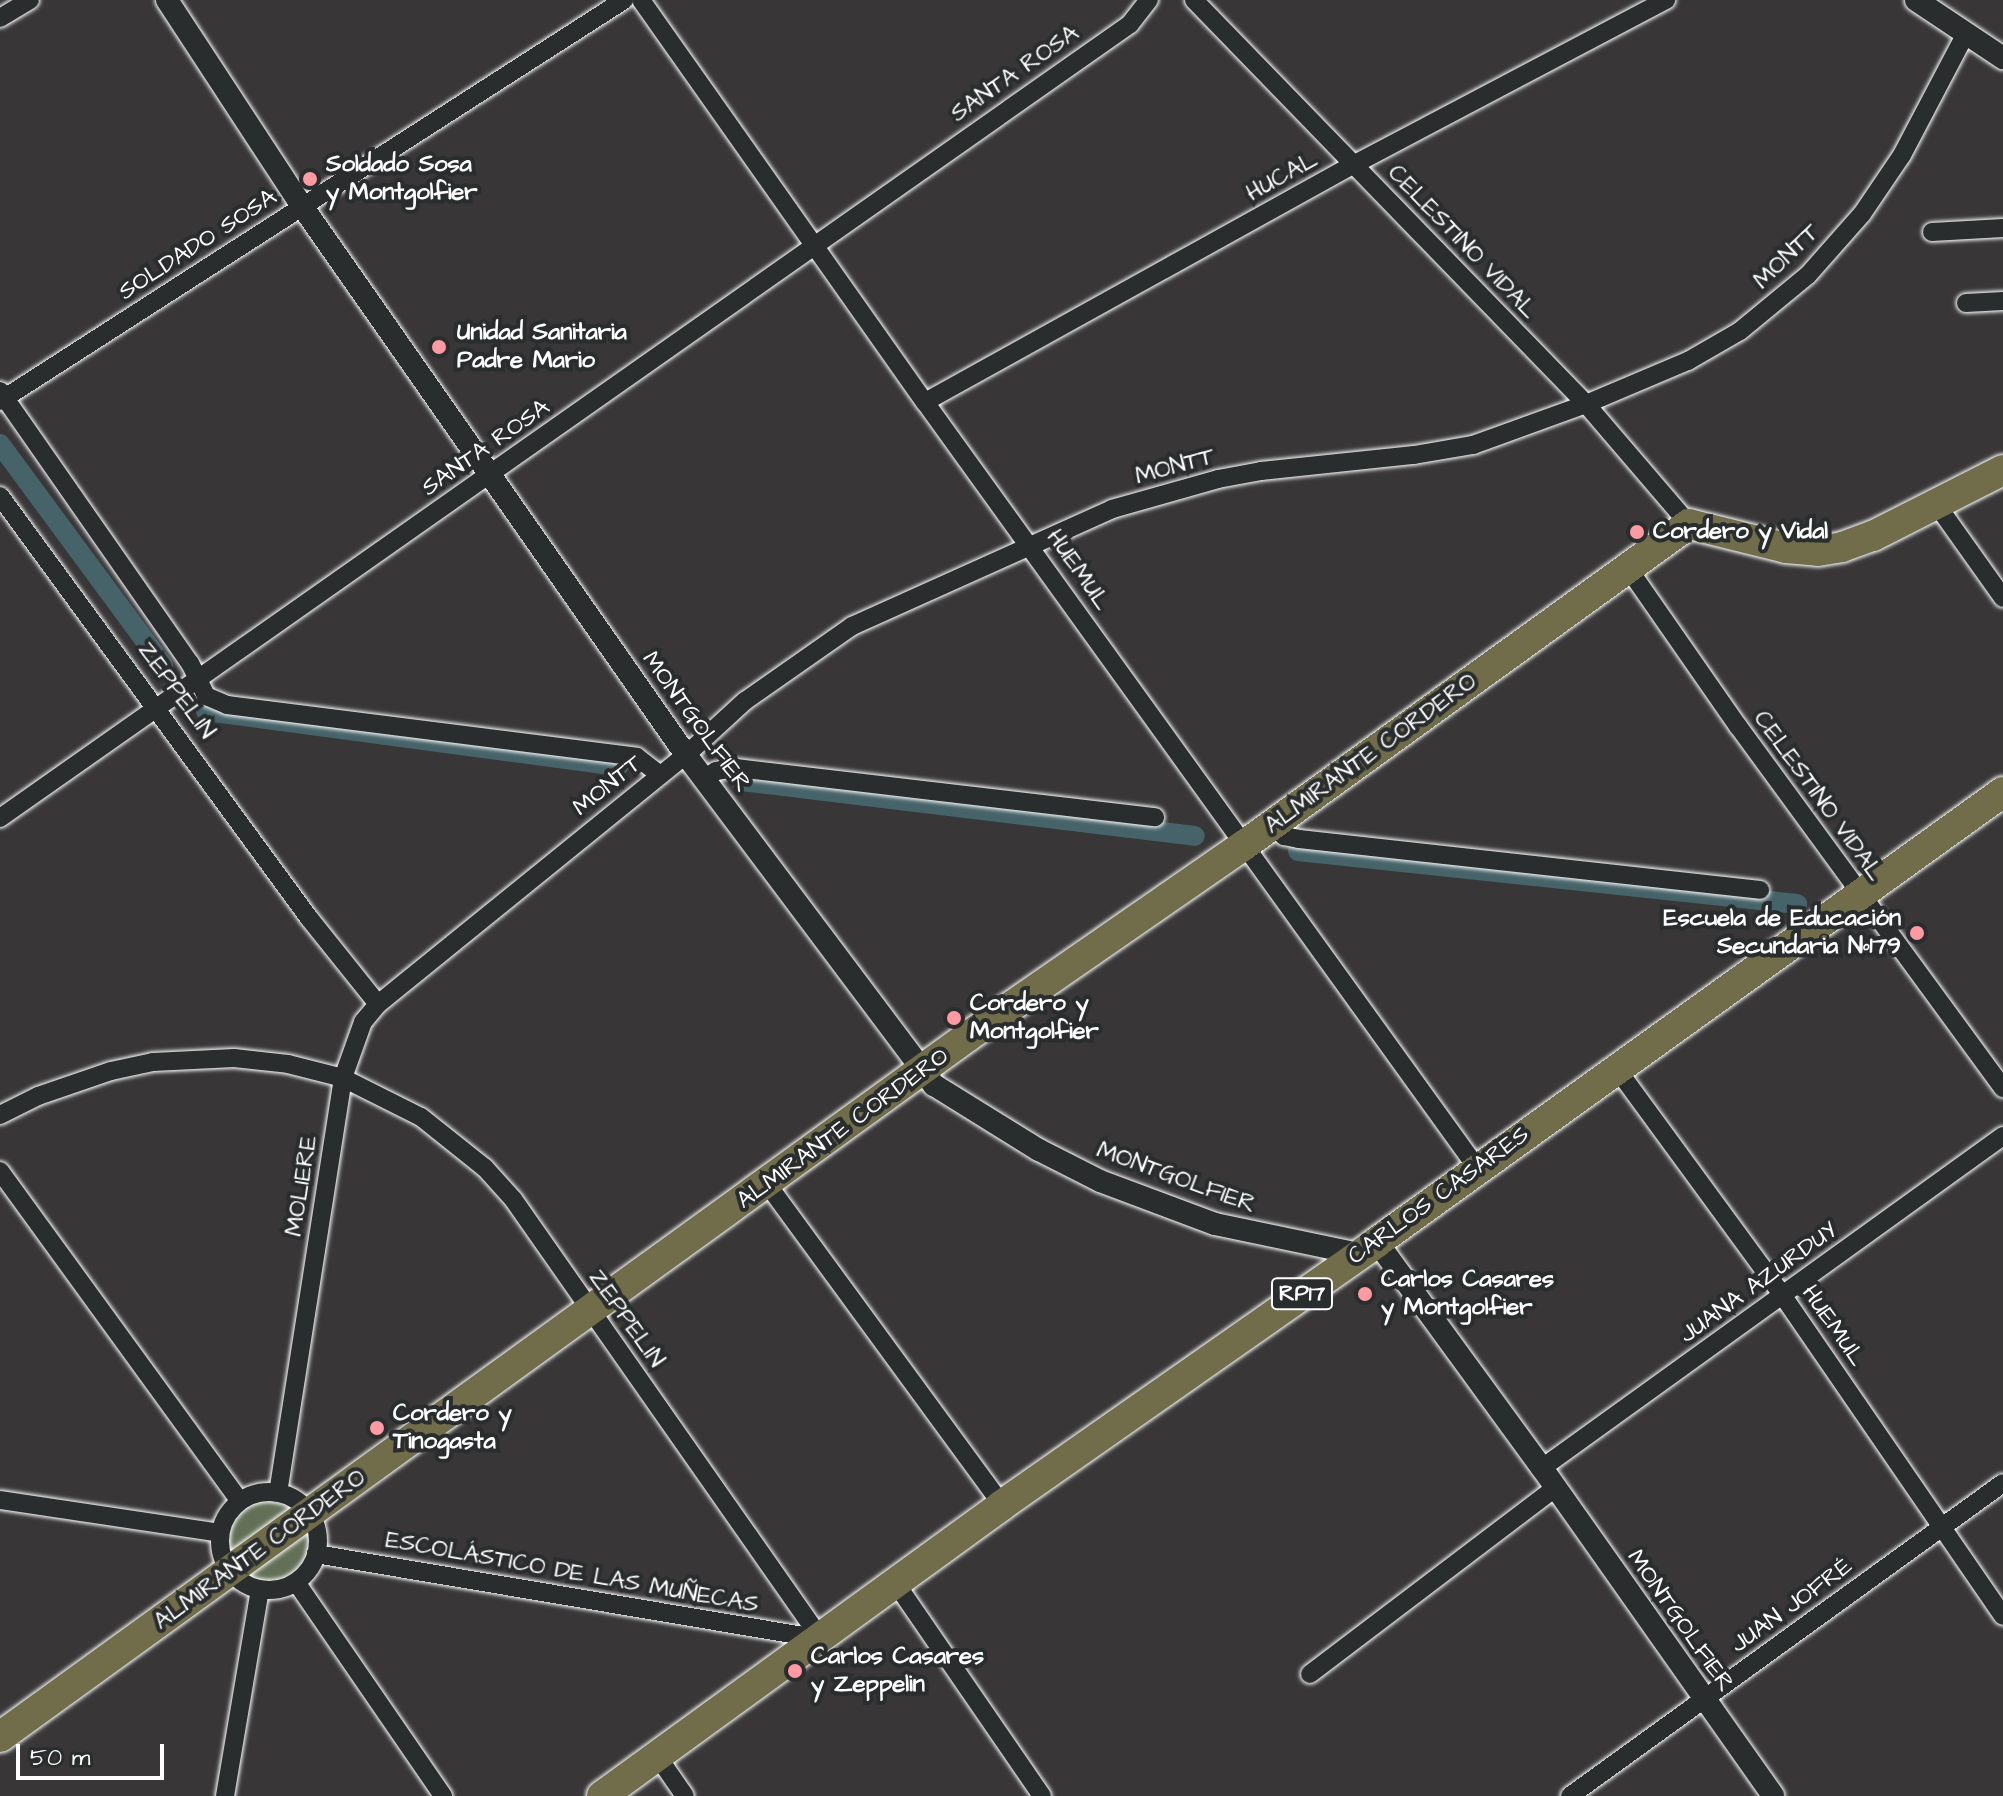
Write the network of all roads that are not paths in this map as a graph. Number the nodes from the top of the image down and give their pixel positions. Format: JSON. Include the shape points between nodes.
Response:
{"nodes":[{"id":1,"x":30,"y":0,"type":"edge"},
{"id":2,"x":167,"y":0,"type":"edge"},
{"id":3,"x":624,"y":0,"type":"edge"},
{"id":4,"x":641,"y":0,"type":"edge"},
{"id":5,"x":1149,"y":0,"type":"edge"},
{"id":6,"x":1194,"y":0,"type":"edge"},
{"id":7,"x":1666,"y":0,"type":"edge"},
{"id":8,"x":1916,"y":0,"type":"edge"},
{"id":9,"x":0,"y":18,"type":"edge"},
{"id":10,"x":1966,"y":33,"type":"junction"},
{"id":11,"x":2003,"y":58,"type":"edge"},
{"id":12,"x":1353,"y":165,"type":"junction"},
{"id":13,"x":302,"y":206,"type":"junction"},
{"id":14,"x":2003,"y":228,"type":"edge"},
{"id":15,"x":1932,"y":232,"type":"dead end"},
{"id":16,"x":815,"y":242,"type":"junction"},
{"id":17,"x":2003,"y":301,"type":"edge"},
{"id":18,"x":1966,"y":303,"type":"dead end"},
{"id":19,"x":2,"y":397,"type":"edge"},
{"id":20,"x":925,"y":402,"type":"junction"},
{"id":21,"x":1586,"y":404,"type":"junction"},
{"id":22,"x":2003,"y":470,"type":"edge"},
{"id":23,"x":490,"y":475,"type":"junction"},
{"id":24,"x":0,"y":496,"type":"edge"},
{"id":25,"x":1937,"y":505,"type":"junction"},
{"id":26,"x":1689,"y":524,"type":"junction"},
{"id":27,"x":1030,"y":545,"type":"junction"},
{"id":28,"x":1628,"y":568,"type":"junction"},
{"id":29,"x":2003,"y":598,"type":"edge"},
{"id":30,"x":198,"y":680,"type":"junction"},
{"id":31,"x":159,"y":709,"type":"junction"},
{"id":32,"x":686,"y":755,"type":"junction"},
{"id":33,"x":660,"y":775,"type":"junction"},
{"id":34,"x":704,"y":779,"type":"junction"},
{"id":35,"x":2003,"y":792,"type":"edge"},
{"id":36,"x":1155,"y":817,"type":"dead end"},
{"id":37,"x":0,"y":818,"type":"edge"},
{"id":38,"x":1273,"y":825,"type":"junction"},
{"id":39,"x":1243,"y":846,"type":"junction"},
{"id":40,"x":1760,"y":890,"type":"dead end"},
{"id":41,"x":1860,"y":895,"type":"junction"},
{"id":42,"x":378,"y":1004,"type":"junction"},
{"id":43,"x":1617,"y":1069,"type":"junction"},
{"id":44,"x":923,"y":1073,"type":"junction"},
{"id":45,"x":343,"y":1078,"type":"junction"},
{"id":46,"x":2003,"y":1088,"type":"edge"},
{"id":47,"x":0,"y":1115,"type":"edge"},
{"id":48,"x":2003,"y":1136,"type":"edge"},
{"id":49,"x":1477,"y":1168,"type":"junction"},
{"id":50,"x":0,"y":1171,"type":"edge"},
{"id":51,"x":768,"y":1185,"type":"junction"},
{"id":52,"x":1368,"y":1248,"type":"junction"},
{"id":53,"x":1783,"y":1296,"type":"junction"},
{"id":54,"x":590,"y":1309,"type":"junction"},
{"id":55,"x":1542,"y":1468,"type":"junction"},
{"id":56,"x":2003,"y":1483,"type":"edge"},
{"id":57,"x":1555,"y":1488,"type":"junction"},
{"id":58,"x":278,"y":1493,"type":"junction"},
{"id":59,"x":0,"y":1500,"type":"edge"},
{"id":60,"x":240,"y":1501,"type":"junction"},
{"id":61,"x":1002,"y":1505,"type":"junction"},
{"id":62,"x":310,"y":1514,"type":"junction"},
{"id":63,"x":1944,"y":1526,"type":"junction"},
{"id":64,"x":220,"y":1533,"type":"junction"},
{"id":65,"x":316,"y":1554,"type":"junction"},
{"id":66,"x":230,"y":1572,"type":"junction"},
{"id":67,"x":296,"y":1582,"type":"junction"},
{"id":68,"x":897,"y":1585,"type":"junction"},
{"id":69,"x":260,"y":1590,"type":"junction"},
{"id":70,"x":2003,"y":1616,"type":"edge"},
{"id":71,"x":821,"y":1639,"type":"junction"},
{"id":72,"x":1310,"y":1674,"type":"dead end"},
{"id":73,"x":1703,"y":1699,"type":"junction"},
{"id":74,"x":0,"y":1737,"type":"edge"},
{"id":75,"x":658,"y":1757,"type":"junction"},
{"id":76,"x":225,"y":1796,"type":"edge"},
{"id":77,"x":443,"y":1796,"type":"edge"},
{"id":78,"x":602,"y":1796,"type":"edge"},
{"id":79,"x":685,"y":1796,"type":"edge"},
{"id":80,"x":1042,"y":1796,"type":"edge"},
{"id":81,"x":1570,"y":1796,"type":"edge"},
{"id":82,"x":1773,"y":1796,"type":"edge"}],
"edges":[{"from":1,"to":9,"type":"street"},
{"from":2,"to":13,"type":"street","name":"MONTGOLFIER"},
{"from":3,"to":13,"type":"street","name":"SOLDADO SOSA"},
{"from":4,"to":16,"type":"street","name":"HUEMUL"},
{"from":5,"to":16,"type":"street","name":"SANTA ROSA","via":[[1130,24]]},
{"from":6,"to":12,"type":"street","name":"CELESTINO VIDAL"},
{"from":7,"to":12,"type":"street","name":"HUCAL"},
{"from":8,"to":10,"type":"street"},
{"from":10,"to":11,"type":"street"},
{"from":10,"to":21,"type":"street","name":"MONTT","via":[[1902,155],[1862,214],[1808,275],[1712,348]]},
{"from":12,"to":20,"type":"street","name":"HUCAL"},
{"from":12,"to":21,"type":"street","name":"CELESTINO VIDAL"},
{"from":13,"to":19,"type":"street","name":"SOLDADO SOSA"},
{"from":13,"to":23,"type":"street","name":"MONTGOLFIER"},
{"from":14,"to":15,"type":"street"},
{"from":16,"to":20,"type":"street","name":"HUEMUL"},
{"from":16,"to":23,"type":"street","name":"SANTA ROSA"},
{"from":17,"to":18,"type":"street"},
{"from":19,"to":30,"type":"street","name":"ZEPPELIN"},
{"from":20,"to":27,"type":"street","name":"HUEMUL"},
{"from":21,"to":26,"type":"street","name":"CELESTINO VIDAL"},
{"from":21,"to":27,"type":"street","name":"MONTT","via":[[1459,447],[1218,479],[1112,509]]},
{"from":22,"to":25,"type":"main road"},
{"from":23,"to":30,"type":"street","name":"SANTA ROSA"},
{"from":23,"to":32,"type":"street","name":"MONTGOLFIER"},
{"from":24,"to":31,"type":"street","name":"ZEPPELIN"},
{"from":25,"to":26,"type":"main road","via":[[1873,536],[1818,551],[1773,546]]},
{"from":25,"to":29,"type":"street"},
{"from":26,"to":28,"type":"main road","name":"ALMIRANTE CORDERO"},
{"from":27,"to":32,"type":"street","name":"MONTT","via":[[852,626],[776,677]]},
{"from":27,"to":39,"type":"street","name":"HUEMUL"},
{"from":28,"to":38,"type":"main road","name":"ALMIRANTE CORDERO"},
{"from":28,"to":41,"type":"street","name":"CELESTINO VIDAL"},
{"from":30,"to":31,"type":"street","name":"SANTA ROSA"},
{"from":30,"to":33,"type":"street","name":"ZEPPELIN","via":[[206,696],[227,705],[637,757]]},
{"from":31,"to":37,"type":"street","name":"SANTA ROSA"},
{"from":31,"to":42,"type":"street","name":"ZEPPELIN","via":[[309,918]]},
{"from":32,"to":33,"type":"street","name":"MONTT"},
{"from":32,"to":34,"type":"street","name":"MONTGOLFIER"},
{"from":33,"to":42,"type":"street","name":"MONTT"},
{"from":34,"to":36,"type":"street","via":[[736,768]]},
{"from":34,"to":44,"type":"street","name":"MONTGOLFIER"},
{"from":35,"to":41,"type":"main road","name":"CARLOS CASARES","number":"RP17"},
{"from":38,"to":39,"type":"main road","name":"ALMIRANTE CORDERO"},
{"from":38,"to":40,"type":"street","via":[[1284,836],[1299,839]]},
{"from":39,"to":44,"type":"main road","name":"ALMIRANTE CORDERO"},
{"from":39,"to":49,"type":"street","name":"HUEMUL"},
{"from":41,"to":43,"type":"main road","name":"CARLOS CASARES","number":"RP17"},
{"from":41,"to":46,"type":"street","name":"CELESTINO VIDAL"},
{"from":42,"to":45,"type":"street","name":"MOLIERE","via":[[363,1022]]},
{"from":43,"to":49,"type":"main road","name":"CARLOS CASARES","number":"RP17"},
{"from":43,"to":53,"type":"street","name":"HUEMUL"},
{"from":44,"to":51,"type":"main road","name":"ALMIRANTE CORDERO"},
{"from":44,"to":52,"type":"street","name":"MONTGOLFIER","via":[[946,1096],[1100,1181],[1215,1224]]},
{"from":45,"to":47,"type":"street","via":[[261,1060],[166,1060],[75,1082]]},
{"from":45,"to":54,"type":"street","name":"ZEPPELIN","via":[[421,1117],[485,1168],[532,1224]]},
{"from":45,"to":58,"type":"street","name":"MOLIERE"},
{"from":48,"to":53,"type":"street","name":"JUANA AZURDUY"},
{"from":49,"to":52,"type":"main road","name":"CARLOS CASARES","number":"RP17"},
{"from":50,"to":60,"type":"street"},
{"from":51,"to":54,"type":"main road","name":"ALMIRANTE CORDERO"},
{"from":51,"to":61,"type":"street"},
{"from":52,"to":55,"type":"street","name":"MONTGOLFIER"},
{"from":52,"to":61,"type":"main road","name":"CARLOS CASARES","number":"RP17"},
{"from":53,"to":55,"type":"street","name":"JUANA AZURDUY"},
{"from":53,"to":63,"type":"street","name":"HUEMUL"},
{"from":54,"to":62,"type":"main road","name":"ALMIRANTE CORDERO"},
{"from":54,"to":71,"type":"street","name":"ZEPPELIN"},
{"from":55,"to":57,"type":"street","name":"MONTGOLFIER"},
{"from":56,"to":63,"type":"street","name":"JUAN JOFRÉ"},
{"from":57,"to":72,"type":"street"},
{"from":57,"to":73,"type":"street","name":"MONTGOLFIER"},
{"from":58,"to":60,"type":"street","via":[[258,1493]]},
{"from":58,"to":62,"type":"street"},
{"from":59,"to":64,"type":"street"},
{"from":60,"to":64,"type":"street"},
{"from":61,"to":68,"type":"main road","name":"CARLOS CASARES","number":"RP17"},
{"from":62,"to":65,"type":"street","via":[[316,1527]]},
{"from":62,"to":66,"type":"main road","name":"ALMIRANTE CORDERO"},
{"from":63,"to":70,"type":"street","name":"HUEMUL"},
{"from":63,"to":73,"type":"street","name":"JUAN JOFRÉ"},
{"from":64,"to":66,"type":"street"},
{"from":65,"to":67,"type":"street"},
{"from":65,"to":71,"type":"street","name":"ESCOLÁSTICO DE LAS MUÑECAS"},
{"from":66,"to":69,"type":"street"},
{"from":66,"to":74,"type":"main road","name":"ALMIRANTE CORDERO"},
{"from":67,"to":69,"type":"street"},
{"from":67,"to":77,"type":"street"},
{"from":68,"to":71,"type":"main road","name":"CARLOS CASARES","number":"RP17"},
{"from":68,"to":80,"type":"street"},
{"from":69,"to":76,"type":"street"},
{"from":71,"to":75,"type":"main road","name":"CARLOS CASARES","number":"RP17"},
{"from":73,"to":81,"type":"street","name":"JUAN JOFRÉ"},
{"from":73,"to":82,"type":"street","name":"MONTGOLFIER"},
{"from":75,"to":78,"type":"main road","name":"CARLOS CASARES","number":"RP17"},
{"from":75,"to":79,"type":"street"}]}
